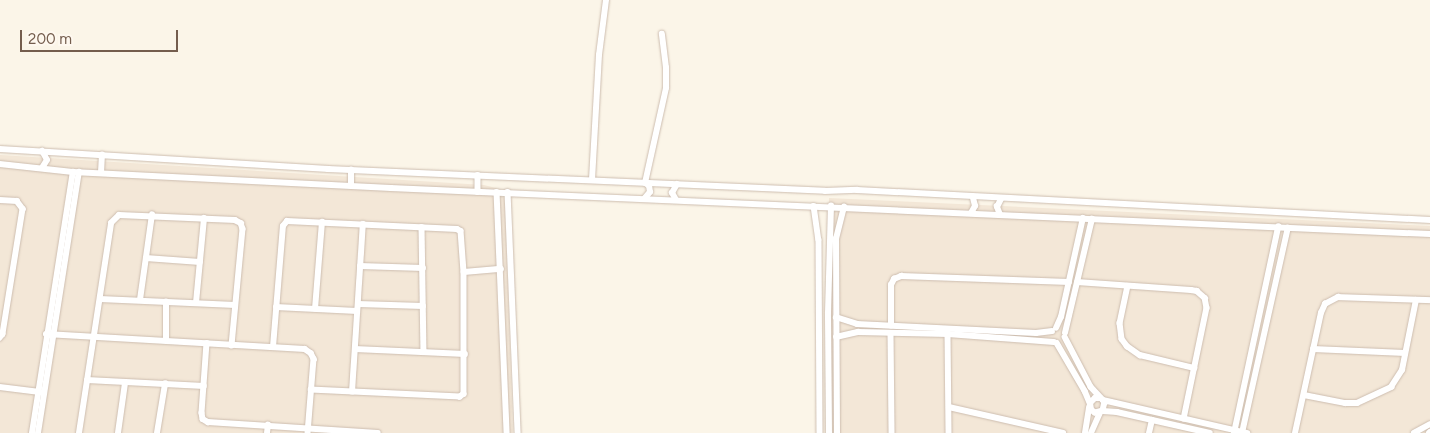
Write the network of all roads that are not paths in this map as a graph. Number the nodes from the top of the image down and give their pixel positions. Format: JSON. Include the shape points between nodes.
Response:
{"nodes":[{"id":1,"x":606,"y":0,"type":"edge"},
{"id":2,"x":662,"y":34,"type":"dead end"},
{"id":3,"x":0,"y":149,"type":"edge"},
{"id":4,"x":42,"y":151,"type":"junction"},
{"id":5,"x":102,"y":155,"type":"junction"},
{"id":6,"x":0,"y":164,"type":"edge"},
{"id":7,"x":42,"y":168,"type":"junction"},
{"id":8,"x":351,"y":170,"type":"junction"},
{"id":9,"x":76,"y":172,"type":"junction"},
{"id":10,"x":101,"y":173,"type":"junction"},
{"id":11,"x":478,"y":175,"type":"junction"},
{"id":12,"x":592,"y":180,"type":"junction"},
{"id":13,"x":645,"y":183,"type":"junction"},
{"id":14,"x":677,"y":184,"type":"junction"},
{"id":15,"x":351,"y":186,"type":"junction"},
{"id":16,"x":478,"y":192,"type":"junction"},
{"id":17,"x":497,"y":192,"type":"junction"},
{"id":18,"x":508,"y":192,"type":"junction"},
{"id":19,"x":644,"y":198,"type":"junction"},
{"id":20,"x":973,"y":198,"type":"junction"},
{"id":21,"x":1001,"y":199,"type":"junction"},
{"id":22,"x":0,"y":200,"type":"edge"},
{"id":23,"x":676,"y":200,"type":"junction"},
{"id":24,"x":814,"y":206,"type":"junction"},
{"id":25,"x":831,"y":206,"type":"junction"},
{"id":26,"x":844,"y":207,"type":"junction"},
{"id":27,"x":971,"y":213,"type":"junction"},
{"id":28,"x":152,"y":215,"type":"junction"},
{"id":29,"x":1000,"y":215,"type":"junction"},
{"id":30,"x":204,"y":218,"type":"junction"},
{"id":31,"x":1083,"y":218,"type":"junction"},
{"id":32,"x":1092,"y":219,"type":"junction"},
{"id":33,"x":1430,"y":220,"type":"edge"},
{"id":34,"x":322,"y":222,"type":"junction"},
{"id":35,"x":363,"y":224,"type":"junction"},
{"id":36,"x":1278,"y":227,"type":"junction"},
{"id":37,"x":422,"y":228,"type":"junction"},
{"id":38,"x":1288,"y":228,"type":"junction"},
{"id":39,"x":1430,"y":234,"type":"edge"},
{"id":40,"x":146,"y":258,"type":"junction"},
{"id":41,"x":200,"y":262,"type":"junction"},
{"id":42,"x":360,"y":266,"type":"junction"},
{"id":43,"x":423,"y":268,"type":"junction"},
{"id":44,"x":501,"y":269,"type":"junction"},
{"id":45,"x":464,"y":272,"type":"junction"},
{"id":46,"x":1069,"y":282,"type":"junction"},
{"id":47,"x":1077,"y":282,"type":"junction"},
{"id":48,"x":1128,"y":286,"type":"junction"},
{"id":49,"x":100,"y":299,"type":"junction"},
{"id":50,"x":140,"y":300,"type":"junction"},
{"id":51,"x":1416,"y":300,"type":"junction"},
{"id":52,"x":1430,"y":300,"type":"edge"},
{"id":53,"x":166,"y":302,"type":"junction"},
{"id":54,"x":196,"y":303,"type":"junction"},
{"id":55,"x":1262,"y":304,"type":"junction"},
{"id":56,"x":235,"y":305,"type":"junction"},
{"id":57,"x":423,"y":306,"type":"junction"},
{"id":58,"x":1270,"y":306,"type":"junction"},
{"id":59,"x":276,"y":307,"type":"junction"},
{"id":60,"x":358,"y":307,"type":"junction"},
{"id":61,"x":315,"y":309,"type":"junction"},
{"id":62,"x":836,"y":317,"type":"junction"},
{"id":63,"x":891,"y":330,"type":"junction"},
{"id":64,"x":1054,"y":330,"type":"junction"},
{"id":65,"x":46,"y":334,"type":"junction"},
{"id":66,"x":948,"y":334,"type":"junction"},
{"id":67,"x":53,"y":335,"type":"junction"},
{"id":68,"x":1065,"y":335,"type":"junction"},
{"id":69,"x":0,"y":338,"type":"edge"},
{"id":70,"x":94,"y":338,"type":"junction"},
{"id":71,"x":836,"y":338,"type":"junction"},
{"id":72,"x":166,"y":341,"type":"junction"},
{"id":73,"x":1056,"y":342,"type":"junction"},
{"id":74,"x":207,"y":343,"type":"junction"},
{"id":75,"x":232,"y":345,"type":"junction"},
{"id":76,"x":273,"y":347,"type":"junction"},
{"id":77,"x":355,"y":349,"type":"junction"},
{"id":78,"x":1313,"y":349,"type":"junction"},
{"id":79,"x":1252,"y":351,"type":"junction"},
{"id":80,"x":424,"y":352,"type":"junction"},
{"id":81,"x":1260,"y":352,"type":"junction"},
{"id":82,"x":1405,"y":353,"type":"junction"},
{"id":83,"x":465,"y":354,"type":"junction"},
{"id":84,"x":1194,"y":368,"type":"junction"},
{"id":85,"x":87,"y":380,"type":"junction"},
{"id":86,"x":126,"y":382,"type":"junction"},
{"id":87,"x":165,"y":384,"type":"junction"},
{"id":88,"x":204,"y":386,"type":"junction"},
{"id":89,"x":0,"y":387,"type":"edge"},
{"id":90,"x":311,"y":390,"type":"junction"},
{"id":91,"x":41,"y":392,"type":"junction"},
{"id":92,"x":352,"y":392,"type":"junction"},
{"id":93,"x":1304,"y":394,"type":"junction"},
{"id":94,"x":1102,"y":399,"type":"junction"},
{"id":95,"x":1089,"y":405,"type":"junction"},
{"id":96,"x":949,"y":407,"type":"junction"},
{"id":97,"x":1101,"y":412,"type":"junction"},
{"id":98,"x":1184,"y":419,"type":"junction"},
{"id":99,"x":1152,"y":420,"type":"junction"},
{"id":100,"x":1430,"y":424,"type":"edge"},
{"id":101,"x":268,"y":425,"type":"junction"},
{"id":102,"x":1182,"y":430,"type":"edge"},
{"id":103,"x":308,"y":431,"type":"edge"},
{"id":104,"x":349,"y":432,"type":"edge"},
{"id":105,"x":1234,"y":432,"type":"edge"},
{"id":106,"x":32,"y":433,"type":"edge"},
{"id":107,"x":38,"y":433,"type":"edge"},
{"id":108,"x":79,"y":433,"type":"edge"},
{"id":109,"x":118,"y":433,"type":"edge"},
{"id":110,"x":157,"y":433,"type":"edge"},
{"id":111,"x":267,"y":433,"type":"edge"},
{"id":112,"x":378,"y":433,"type":"edge"},
{"id":113,"x":507,"y":433,"type":"edge"},
{"id":114,"x":518,"y":433,"type":"edge"},
{"id":115,"x":820,"y":433,"type":"edge"},
{"id":116,"x":829,"y":433,"type":"edge"},
{"id":117,"x":837,"y":433,"type":"edge"},
{"id":118,"x":892,"y":433,"type":"edge"},
{"id":119,"x":949,"y":433,"type":"edge"},
{"id":120,"x":1063,"y":433,"type":"edge"},
{"id":121,"x":1085,"y":433,"type":"edge"},
{"id":122,"x":1091,"y":433,"type":"edge"},
{"id":123,"x":1149,"y":433,"type":"edge"},
{"id":124,"x":1210,"y":433,"type":"edge"},
{"id":125,"x":1244,"y":433,"type":"edge"},
{"id":126,"x":1295,"y":433,"type":"edge"},
{"id":127,"x":1414,"y":433,"type":"edge"}],
"edges":[{"from":1,"to":12,"type":"street","via":[[599,55]]},
{"from":2,"to":13,"type":"street","via":[[666,88]]},
{"from":3,"to":4,"type":"street"},
{"from":4,"to":5,"type":"street"},
{"from":4,"to":7,"type":"street","via":[[46,160]]},
{"from":5,"to":8,"type":"street"},
{"from":5,"to":10,"type":"street"},
{"from":6,"to":7,"type":"street"},
{"from":7,"to":9,"type":"street"},
{"from":8,"to":11,"type":"street"},
{"from":8,"to":15,"type":"street"},
{"from":9,"to":10,"type":"street"},
{"from":9,"to":65,"type":"street"},
{"from":9,"to":67,"type":"street"},
{"from":10,"to":15,"type":"street"},
{"from":11,"to":12,"type":"street"},
{"from":11,"to":16,"type":"street"},
{"from":12,"to":13,"type":"street"},
{"from":13,"to":14,"type":"street"},
{"from":13,"to":19,"type":"street","via":[[650,190]]},
{"from":14,"to":20,"type":"street","via":[[857,190]]},
{"from":14,"to":23,"type":"street","via":[[672,193]]},
{"from":15,"to":16,"type":"street"},
{"from":16,"to":17,"type":"street"},
{"from":17,"to":18,"type":"street"},
{"from":17,"to":44,"type":"street"},
{"from":18,"to":19,"type":"street"},
{"from":18,"to":114,"type":"street"},
{"from":19,"to":23,"type":"street"},
{"from":20,"to":21,"type":"street"},
{"from":20,"to":27,"type":"street","via":[[975,206]]},
{"from":21,"to":29,"type":"street","via":[[997,207]]},
{"from":21,"to":33,"type":"street"},
{"from":22,"to":69,"type":"street","via":[[18,201],[23,209]]},
{"from":23,"to":24,"type":"street"},
{"from":24,"to":25,"type":"street"},
{"from":24,"to":115,"type":"street","via":[[818,240]]},
{"from":25,"to":26,"type":"street"},
{"from":25,"to":116,"type":"street"},
{"from":26,"to":27,"type":"street"},
{"from":26,"to":62,"type":"street","via":[[836,239]]},
{"from":27,"to":29,"type":"street"},
{"from":28,"to":30,"type":"street"},
{"from":28,"to":40,"type":"street"},
{"from":28,"to":49,"type":"street","via":[[123,214],[113,220]]},
{"from":29,"to":31,"type":"street"},
{"from":30,"to":41,"type":"street"},
{"from":30,"to":56,"type":"street","via":[[235,220],[242,226]]},
{"from":31,"to":32,"type":"street"},
{"from":31,"to":46,"type":"street"},
{"from":32,"to":36,"type":"street"},
{"from":32,"to":47,"type":"street"},
{"from":34,"to":35,"type":"street"},
{"from":34,"to":59,"type":"street","via":[[290,220],[285,223]]},
{"from":34,"to":61,"type":"street"},
{"from":35,"to":37,"type":"street"},
{"from":35,"to":42,"type":"street"},
{"from":36,"to":38,"type":"street"},
{"from":36,"to":55,"type":"street"},
{"from":37,"to":43,"type":"street"},
{"from":37,"to":45,"type":"street","via":[[462,231]]},
{"from":38,"to":39,"type":"street"},
{"from":38,"to":58,"type":"street"},
{"from":40,"to":41,"type":"street"},
{"from":40,"to":50,"type":"street"},
{"from":41,"to":54,"type":"street"},
{"from":42,"to":43,"type":"street"},
{"from":42,"to":60,"type":"street"},
{"from":43,"to":57,"type":"street"},
{"from":44,"to":45,"type":"street"},
{"from":44,"to":113,"type":"street"},
{"from":45,"to":83,"type":"street"},
{"from":46,"to":63,"type":"street","via":[[901,276],[891,285]]},
{"from":46,"to":64,"type":"street","via":[[1061,316]]},
{"from":47,"to":48,"type":"street"},
{"from":47,"to":68,"type":"street"},
{"from":48,"to":84,"type":"street","via":[[1120,324],[1122,339],[1127,346],[1140,355]]},
{"from":48,"to":84,"type":"street","via":[[1191,290],[1205,298],[1207,308]]},
{"from":49,"to":50,"type":"street"},
{"from":49,"to":70,"type":"street"},
{"from":50,"to":53,"type":"street"},
{"from":51,"to":52,"type":"street"},
{"from":51,"to":78,"type":"street","via":[[1334,298],[1322,308]]},
{"from":51,"to":82,"type":"street"},
{"from":53,"to":54,"type":"street"},
{"from":53,"to":72,"type":"street"},
{"from":54,"to":56,"type":"street"},
{"from":55,"to":58,"type":"street"},
{"from":55,"to":79,"type":"street"},
{"from":56,"to":75,"type":"street"},
{"from":57,"to":60,"type":"street"},
{"from":57,"to":80,"type":"street"},
{"from":58,"to":81,"type":"street"},
{"from":59,"to":61,"type":"street"},
{"from":59,"to":76,"type":"street"},
{"from":60,"to":61,"type":"street"},
{"from":60,"to":77,"type":"street"},
{"from":62,"to":63,"type":"street"},
{"from":62,"to":71,"type":"street"},
{"from":63,"to":64,"type":"street","via":[[1036,333]]},
{"from":63,"to":66,"type":"street"},
{"from":63,"to":71,"type":"street","via":[[853,332]]},
{"from":63,"to":118,"type":"street"},
{"from":64,"to":68,"type":"street"},
{"from":64,"to":73,"type":"street","via":[[1050,336]]},
{"from":65,"to":67,"type":"street"},
{"from":65,"to":91,"type":"street"},
{"from":66,"to":73,"type":"street"},
{"from":66,"to":96,"type":"street"},
{"from":67,"to":70,"type":"street"},
{"from":67,"to":91,"type":"street"},
{"from":68,"to":73,"type":"street"},
{"from":68,"to":94,"type":"street","via":[[1091,387]]},
{"from":70,"to":72,"type":"street"},
{"from":70,"to":85,"type":"street"},
{"from":71,"to":117,"type":"street"},
{"from":72,"to":74,"type":"street"},
{"from":73,"to":95,"type":"street","via":[[1085,391]]},
{"from":74,"to":75,"type":"street"},
{"from":74,"to":88,"type":"street"},
{"from":75,"to":76,"type":"street"},
{"from":76,"to":90,"type":"street","via":[[305,349],[311,353],[314,359]]},
{"from":77,"to":80,"type":"street"},
{"from":77,"to":92,"type":"street"},
{"from":78,"to":82,"type":"street"},
{"from":78,"to":93,"type":"street"},
{"from":79,"to":81,"type":"street"},
{"from":79,"to":105,"type":"street"},
{"from":80,"to":83,"type":"street"},
{"from":81,"to":125,"type":"street"},
{"from":82,"to":93,"type":"street","via":[[1402,370],[1394,384],[1370,399],[1351,403]]},
{"from":83,"to":92,"type":"street","via":[[465,390],[462,396]]},
{"from":84,"to":98,"type":"street"},
{"from":85,"to":86,"type":"street"},
{"from":85,"to":108,"type":"street"},
{"from":86,"to":87,"type":"street"},
{"from":86,"to":109,"type":"street"},
{"from":87,"to":88,"type":"street"},
{"from":87,"to":110,"type":"street"},
{"from":88,"to":101,"type":"street","via":[[202,413],[206,421]]},
{"from":89,"to":91,"type":"street"},
{"from":90,"to":92,"type":"street"},
{"from":90,"to":103,"type":"street"},
{"from":91,"to":106,"type":"street"},
{"from":91,"to":107,"type":"street"},
{"from":93,"to":126,"type":"street"},
{"from":94,"to":95,"type":"street","via":[[1095,398]]},
{"from":94,"to":97,"type":"street","via":[[1105,405]]},
{"from":94,"to":98,"type":"street"},
{"from":95,"to":97,"type":"street","via":[[1092,412]]},
{"from":95,"to":121,"type":"street"},
{"from":96,"to":119,"type":"street"},
{"from":96,"to":120,"type":"street"},
{"from":97,"to":99,"type":"street"},
{"from":97,"to":122,"type":"street"},
{"from":98,"to":105,"type":"street"},
{"from":99,"to":102,"type":"street"},
{"from":99,"to":123,"type":"street"},
{"from":100,"to":127,"type":"street"},
{"from":101,"to":103,"type":"street"},
{"from":101,"to":111,"type":"street"},
{"from":102,"to":124,"type":"street"},
{"from":103,"to":104,"type":"street"},
{"from":104,"to":112,"type":"street"},
{"from":105,"to":125,"type":"street"}]}
